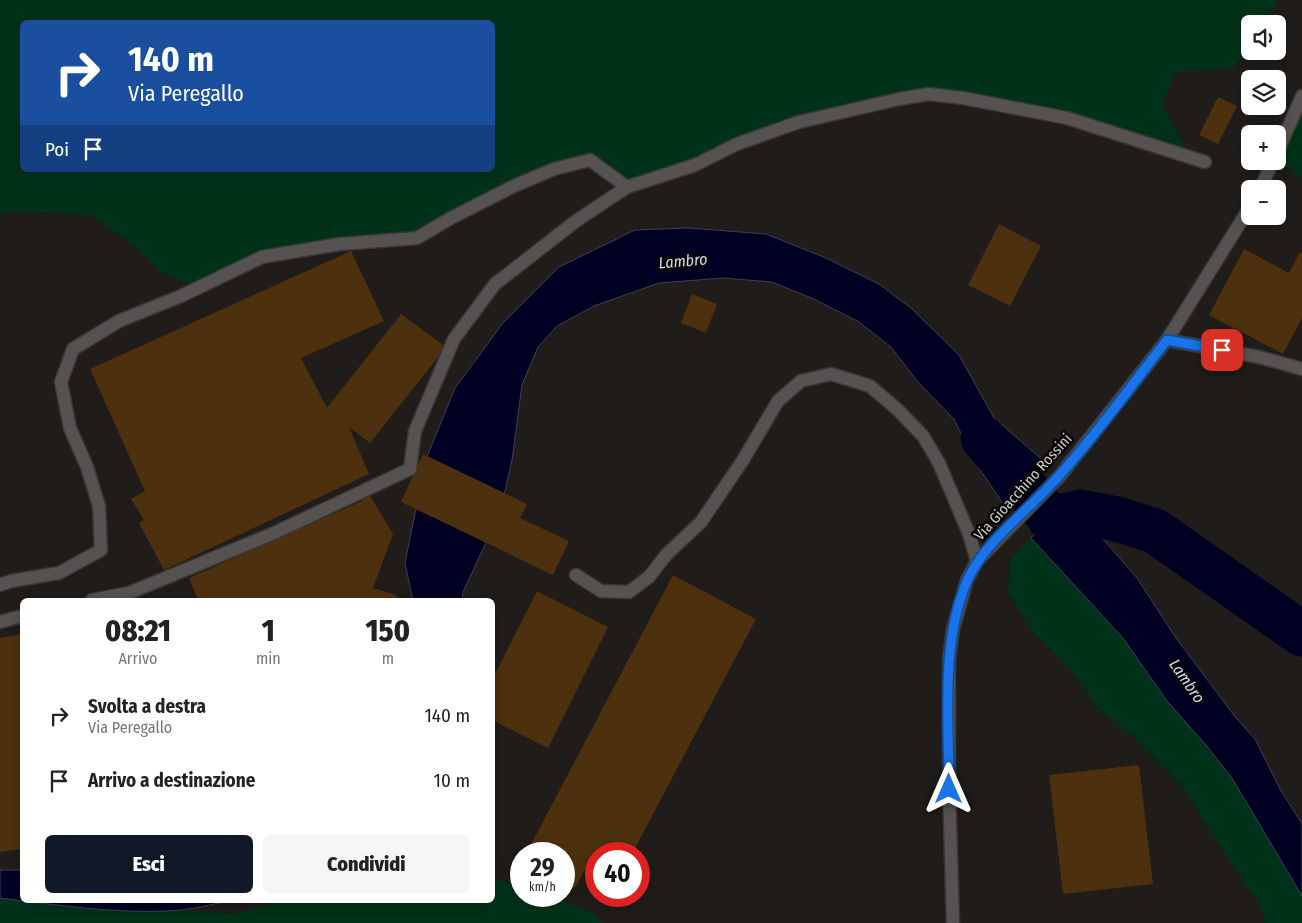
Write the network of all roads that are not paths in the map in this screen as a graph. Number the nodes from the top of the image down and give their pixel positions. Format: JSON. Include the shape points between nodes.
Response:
{"nodes":[{"id":1,"x":1302,"y":96,"type":"edge"},
{"id":2,"x":1286,"y":133,"type":"edge"},
{"id":3,"x":1205,"y":162,"type":"dead end"},
{"id":4,"x":627,"y":187,"type":"junction"},
{"id":5,"x":1241,"y":221,"type":"edge"},
{"id":6,"x":1167,"y":340,"type":"junction"},
{"id":7,"x":1302,"y":369,"type":"edge"},
{"id":8,"x":977,"y":561,"type":"junction"},
{"id":9,"x":576,"y":574,"type":"dead end"},
{"id":10,"x":0,"y":585,"type":"edge"},
{"id":11,"x":101,"y":598,"type":"edge"},
{"id":12,"x":20,"y":617,"type":"edge"},
{"id":13,"x":0,"y":622,"type":"edge"},
{"id":14,"x":953,"y":923,"type":"edge"}],
"edges":[{"from":1,"to":2,"type":"street"},
{"from":3,"to":4,"type":"street","via":[[1067,118],[929,94],[799,122],[737,144],[695,165]]},
{"from":4,"to":10,"type":"street","via":[[590,160],[554,169],[451,218],[418,238],[340,244],[262,258],[120,321],[73,349],[61,382],[70,428],[99,506],[101,550],[59,573]]},
{"from":4,"to":11,"type":"street","via":[[576,221],[496,284],[454,339],[415,431],[410,469],[272,534],[128,592]]},
{"from":5,"to":6,"type":"street","name":"Via Gioacchino Rossini"},
{"from":6,"to":7,"type":"street","via":[[1259,357]]},
{"from":6,"to":8,"type":"street","name":"Via Gioacchino Rossini","via":[[1059,477]]},
{"from":8,"to":9,"type":"street","via":[[939,463],[923,436],[870,386],[831,374],[801,381],[778,401],[701,522],[666,555],[649,577],[629,592],[620,592],[601,591]]},
{"from":8,"to":14,"type":"street","name":"Via Gioacchino Rossini","via":[[960,603],[949,660]]},
{"from":12,"to":13,"type":"street"}]}
